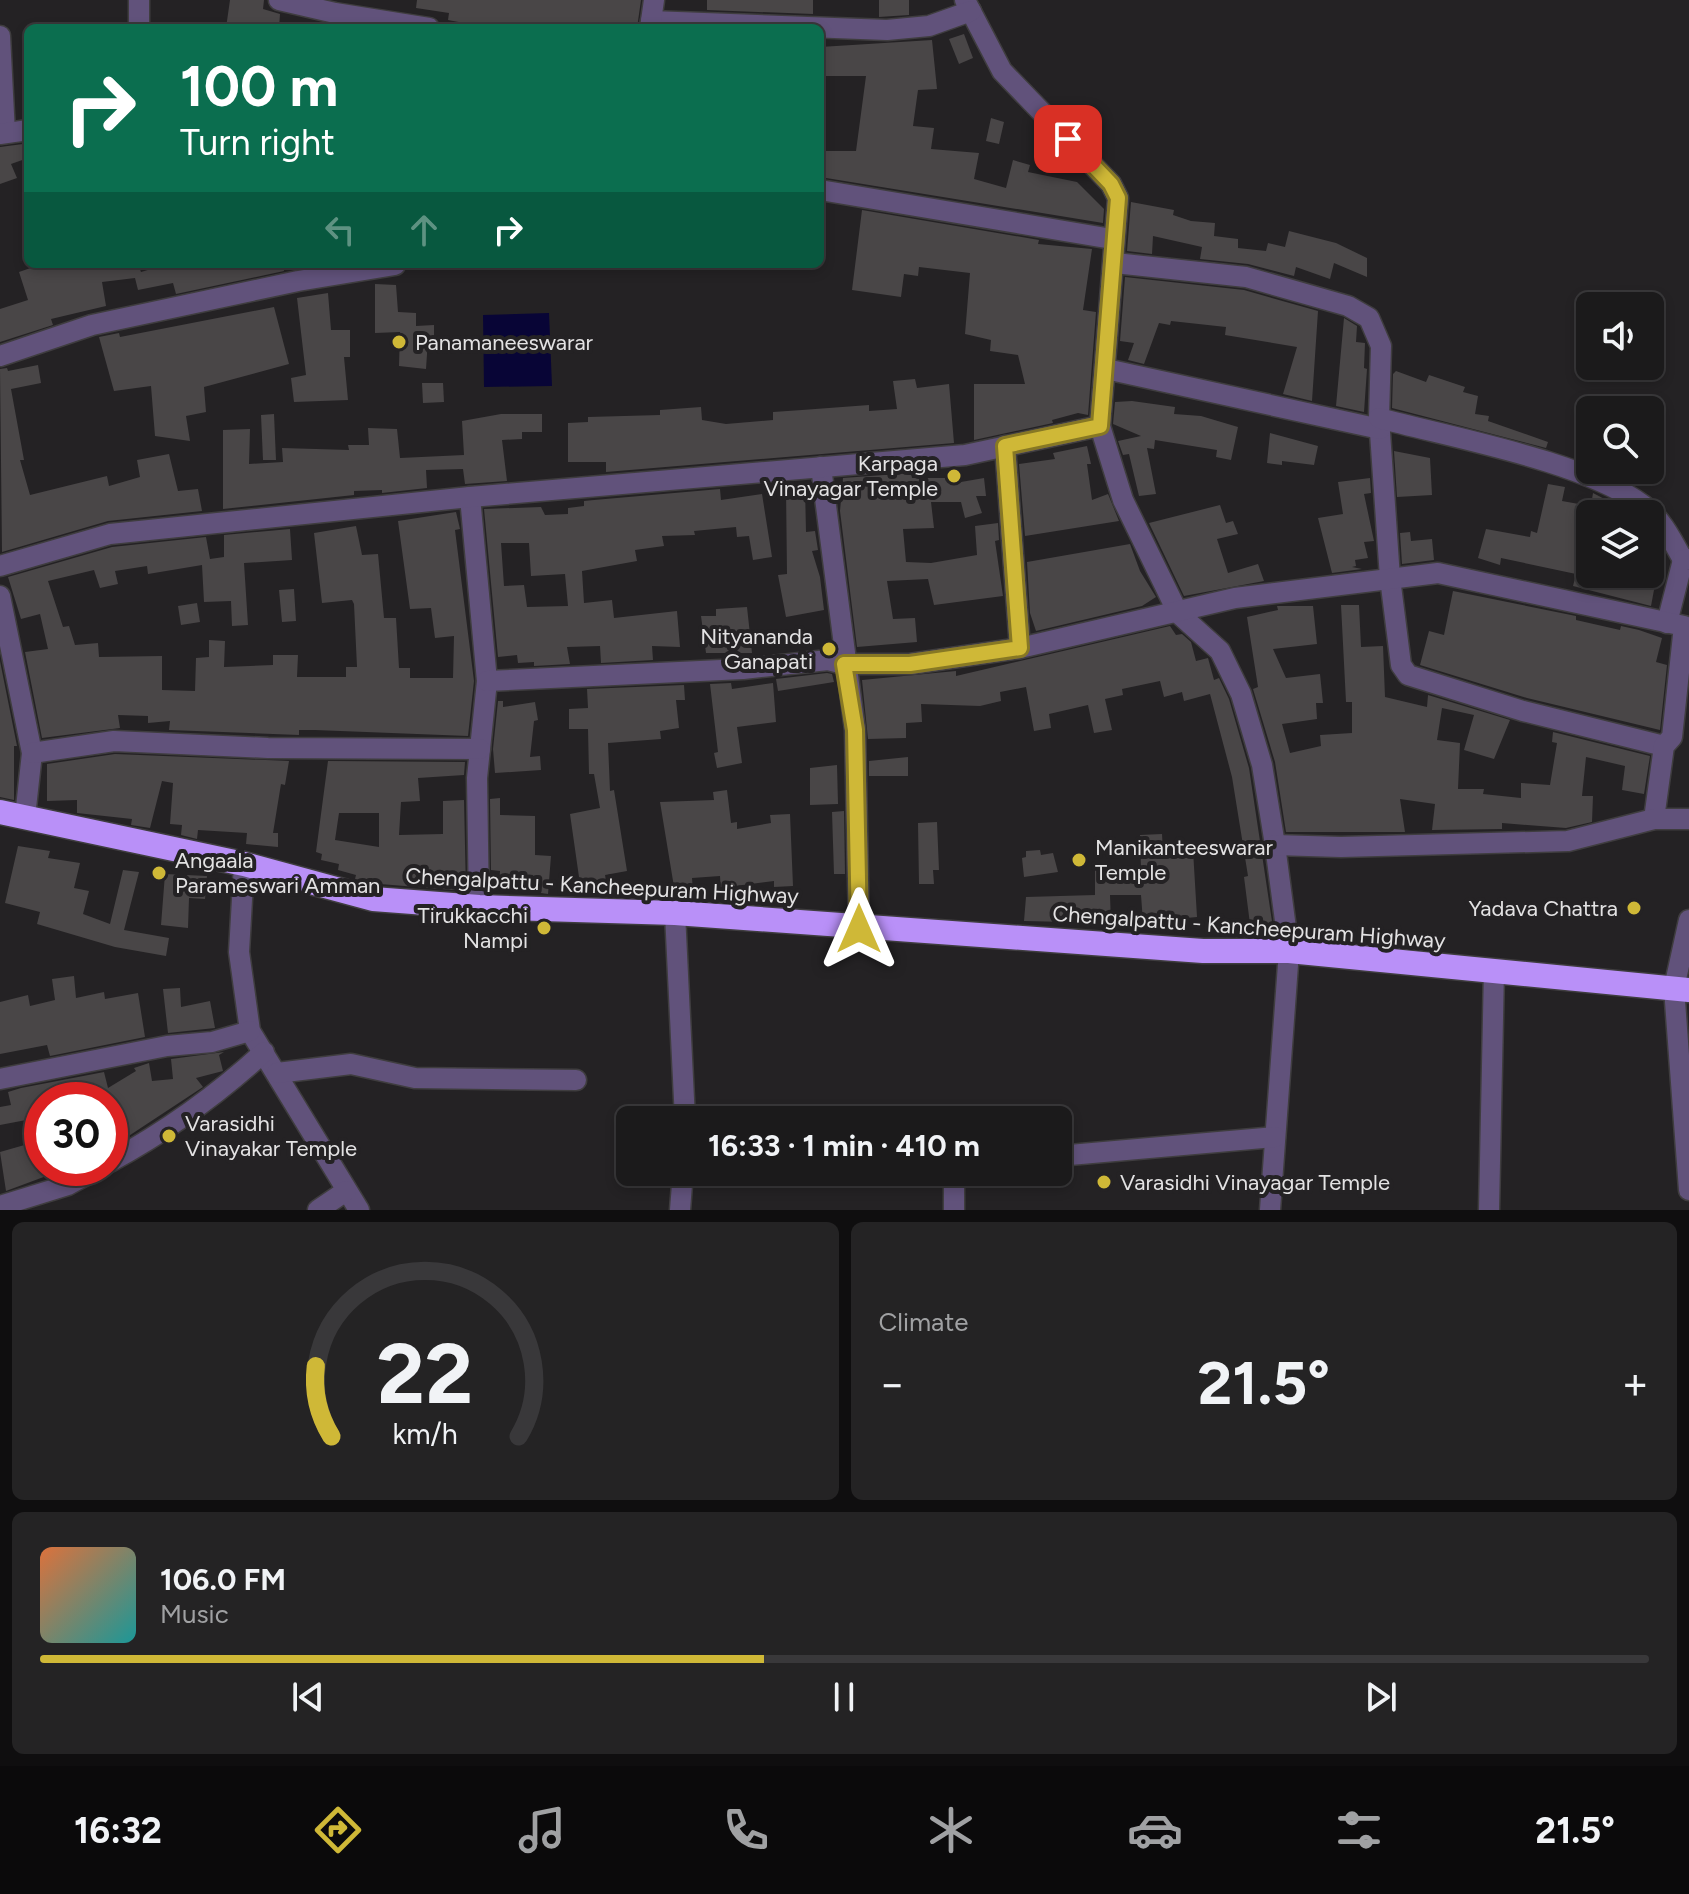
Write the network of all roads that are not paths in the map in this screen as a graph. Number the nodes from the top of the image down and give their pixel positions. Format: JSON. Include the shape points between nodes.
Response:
{"nodes":[{"id":1,"x":139,"y":0,"type":"edge"},
{"id":2,"x":279,"y":0,"type":"edge"},
{"id":3,"x":654,"y":0,"type":"edge"},
{"id":4,"x":968,"y":6,"type":"edge"},
{"id":5,"x":335,"y":14,"type":"edge"},
{"id":6,"x":139,"y":24,"type":"edge"},
{"id":7,"x":402,"y":24,"type":"edge"},
{"id":8,"x":651,"y":24,"type":"edge"},
{"id":9,"x":824,"y":29,"type":"edge"},
{"id":10,"x":0,"y":36,"type":"edge"},
{"id":11,"x":24,"y":131,"type":"edge"},
{"id":12,"x":3,"y":134,"type":"edge"},
{"id":13,"x":824,"y":191,"type":"edge"},
{"id":14,"x":1112,"y":239,"type":"junction"},
{"id":15,"x":1115,"y":263,"type":"junction"},
{"id":16,"x":354,"y":268,"type":"edge"},
{"id":17,"x":299,"y":272,"type":"edge"},
{"id":18,"x":0,"y":356,"type":"edge"},
{"id":19,"x":1106,"y":369,"type":"junction"},
{"id":20,"x":1380,"y":424,"type":"junction"},
{"id":21,"x":1100,"y":426,"type":"junction"},
{"id":22,"x":1005,"y":446,"type":"junction"},
{"id":23,"x":821,"y":467,"type":"junction"},
{"id":24,"x":470,"y":497,"type":"junction"},
{"id":25,"x":1686,"y":559,"type":"edge"},
{"id":26,"x":0,"y":566,"type":"edge"},
{"id":27,"x":1390,"y":578,"type":"junction"},
{"id":28,"x":0,"y":596,"type":"edge"},
{"id":29,"x":1178,"y":613,"type":"junction"},
{"id":30,"x":1680,"y":625,"type":"edge"},
{"id":31,"x":1020,"y":648,"type":"junction"},
{"id":32,"x":844,"y":664,"type":"junction"},
{"id":33,"x":487,"y":681,"type":"junction"},
{"id":34,"x":1664,"y":746,"type":"junction"},
{"id":35,"x":480,"y":749,"type":"junction"},
{"id":36,"x":32,"y":753,"type":"junction"},
{"id":37,"x":0,"y":812,"type":"edge"},
{"id":38,"x":25,"y":817,"type":"junction"},
{"id":39,"x":1654,"y":819,"type":"junction"},
{"id":40,"x":1689,"y":819,"type":"edge"},
{"id":41,"x":1275,"y":845,"type":"junction"},
{"id":42,"x":244,"y":864,"type":"junction"},
{"id":43,"x":479,"y":907,"type":"junction"},
{"id":44,"x":675,"y":913,"type":"junction"},
{"id":45,"x":1689,"y":920,"type":"edge"},
{"id":46,"x":859,"y":929,"type":"junction"},
{"id":47,"x":1289,"y":951,"type":"junction"},
{"id":48,"x":1494,"y":970,"type":"junction"},
{"id":49,"x":1682,"y":989,"type":"edge"},
{"id":50,"x":250,"y":1031,"type":"junction"},
{"id":51,"x":264,"y":1052,"type":"junction"},
{"id":52,"x":277,"y":1073,"type":"junction"},
{"id":53,"x":0,"y":1079,"type":"edge"},
{"id":54,"x":576,"y":1080,"type":"dead end"},
{"id":55,"x":684,"y":1106,"type":"edge"},
{"id":56,"x":1275,"y":1137,"type":"junction"},
{"id":57,"x":128,"y":1152,"type":"edge"},
{"id":58,"x":1072,"y":1155,"type":"edge"},
{"id":59,"x":65,"y":1186,"type":"edge"},
{"id":60,"x":682,"y":1186,"type":"edge"},
{"id":61,"x":954,"y":1186,"type":"edge"},
{"id":62,"x":1689,"y":1190,"type":"edge"},
{"id":63,"x":346,"y":1191,"type":"junction"},
{"id":64,"x":0,"y":1206,"type":"edge"},
{"id":65,"x":318,"y":1210,"type":"edge"},
{"id":66,"x":359,"y":1210,"type":"edge"},
{"id":67,"x":680,"y":1210,"type":"edge"},
{"id":68,"x":954,"y":1210,"type":"edge"},
{"id":69,"x":1270,"y":1210,"type":"edge"},
{"id":70,"x":1489,"y":1210,"type":"edge"}],
"edges":[{"from":1,"to":6,"type":"street"},
{"from":2,"to":5,"type":"street"},
{"from":3,"to":8,"type":"street"},
{"from":4,"to":9,"type":"street","via":[[929,26]]},
{"from":4,"to":14,"type":"street","via":[[1002,71],[1111,184],[1118,198]]},
{"from":5,"to":7,"type":"street"},
{"from":10,"to":12,"type":"street"},
{"from":11,"to":12,"type":"street"},
{"from":13,"to":14,"type":"street"},
{"from":14,"to":15,"type":"street"},
{"from":15,"to":19,"type":"street"},
{"from":15,"to":20,"type":"street","via":[[1246,277],[1348,306],[1369,318],[1381,346]]},
{"from":16,"to":17,"type":"street"},
{"from":17,"to":18,"type":"street","via":[[92,325]]},
{"from":19,"to":20,"type":"street"},
{"from":19,"to":21,"type":"street"},
{"from":20,"to":25,"type":"street","via":[[1562,467],[1603,483],[1643,505]]},
{"from":20,"to":27,"type":"street"},
{"from":21,"to":22,"type":"street"},
{"from":21,"to":29,"type":"street","via":[[1123,500]]},
{"from":22,"to":23,"type":"street","via":[[965,455]]},
{"from":22,"to":31,"type":"street"},
{"from":23,"to":24,"type":"street"},
{"from":23,"to":32,"type":"street"},
{"from":24,"to":26,"type":"street","via":[[110,534]]},
{"from":24,"to":33,"type":"street"},
{"from":25,"to":30,"type":"street"},
{"from":27,"to":29,"type":"street","via":[[1235,598]]},
{"from":27,"to":30,"type":"street","via":[[1438,573]]},
{"from":27,"to":34,"type":"street","via":[[1401,665],[1408,675]]},
{"from":28,"to":36,"type":"street"},
{"from":29,"to":31,"type":"street"},
{"from":29,"to":41,"type":"street","via":[[1220,651],[1241,694],[1262,765]]},
{"from":30,"to":34,"type":"street","via":[[1672,737]]},
{"from":31,"to":32,"type":"street","via":[[910,664]]},
{"from":32,"to":33,"type":"street","via":[[828,660]]},
{"from":32,"to":46,"type":"street","via":[[855,730]]},
{"from":33,"to":35,"type":"street"},
{"from":34,"to":39,"type":"street"},
{"from":35,"to":36,"type":"street","via":[[114,741]]},
{"from":35,"to":43,"type":"street"},
{"from":36,"to":38,"type":"street"},
{"from":37,"to":38,"type":"highway","name":"Chengalpattu - Kancheepuram Highway"},
{"from":38,"to":42,"type":"highway","name":"Chengalpattu - Kancheepuram Highway"},
{"from":39,"to":40,"type":"street"},
{"from":39,"to":41,"type":"street","via":[[1568,841]]},
{"from":41,"to":47,"type":"street"},
{"from":42,"to":43,"type":"highway","name":"Chengalpattu - Kancheepuram Highway","via":[[373,899]]},
{"from":42,"to":50,"type":"street","via":[[239,952]]},
{"from":43,"to":44,"type":"highway","name":"Chengalpattu - Kancheepuram Highway"},
{"from":44,"to":46,"type":"highway","name":"Chengalpattu - Kancheepuram Highway"},
{"from":44,"to":55,"type":"street"},
{"from":45,"to":49,"type":"street"},
{"from":46,"to":47,"type":"highway","name":"Chengalpattu - Kancheepuram Highway","via":[[1203,951]]},
{"from":47,"to":48,"type":"highway","name":"Chengalpattu - Kancheepuram Highway"},
{"from":47,"to":56,"type":"street"},
{"from":48,"to":49,"type":"highway","name":"Chengalpattu - Kancheepuram Highway"},
{"from":48,"to":70,"type":"street"},
{"from":49,"to":62,"type":"street"},
{"from":50,"to":51,"type":"street"},
{"from":50,"to":53,"type":"street"},
{"from":51,"to":52,"type":"street"},
{"from":51,"to":57,"type":"street","via":[[222,1090]]},
{"from":52,"to":54,"type":"street","via":[[351,1064],[415,1078]]},
{"from":52,"to":63,"type":"street"},
{"from":56,"to":58,"type":"street"},
{"from":56,"to":69,"type":"street"},
{"from":59,"to":64,"type":"street"},
{"from":60,"to":67,"type":"street"},
{"from":61,"to":68,"type":"street"},
{"from":63,"to":65,"type":"street"},
{"from":63,"to":66,"type":"street"}]}
